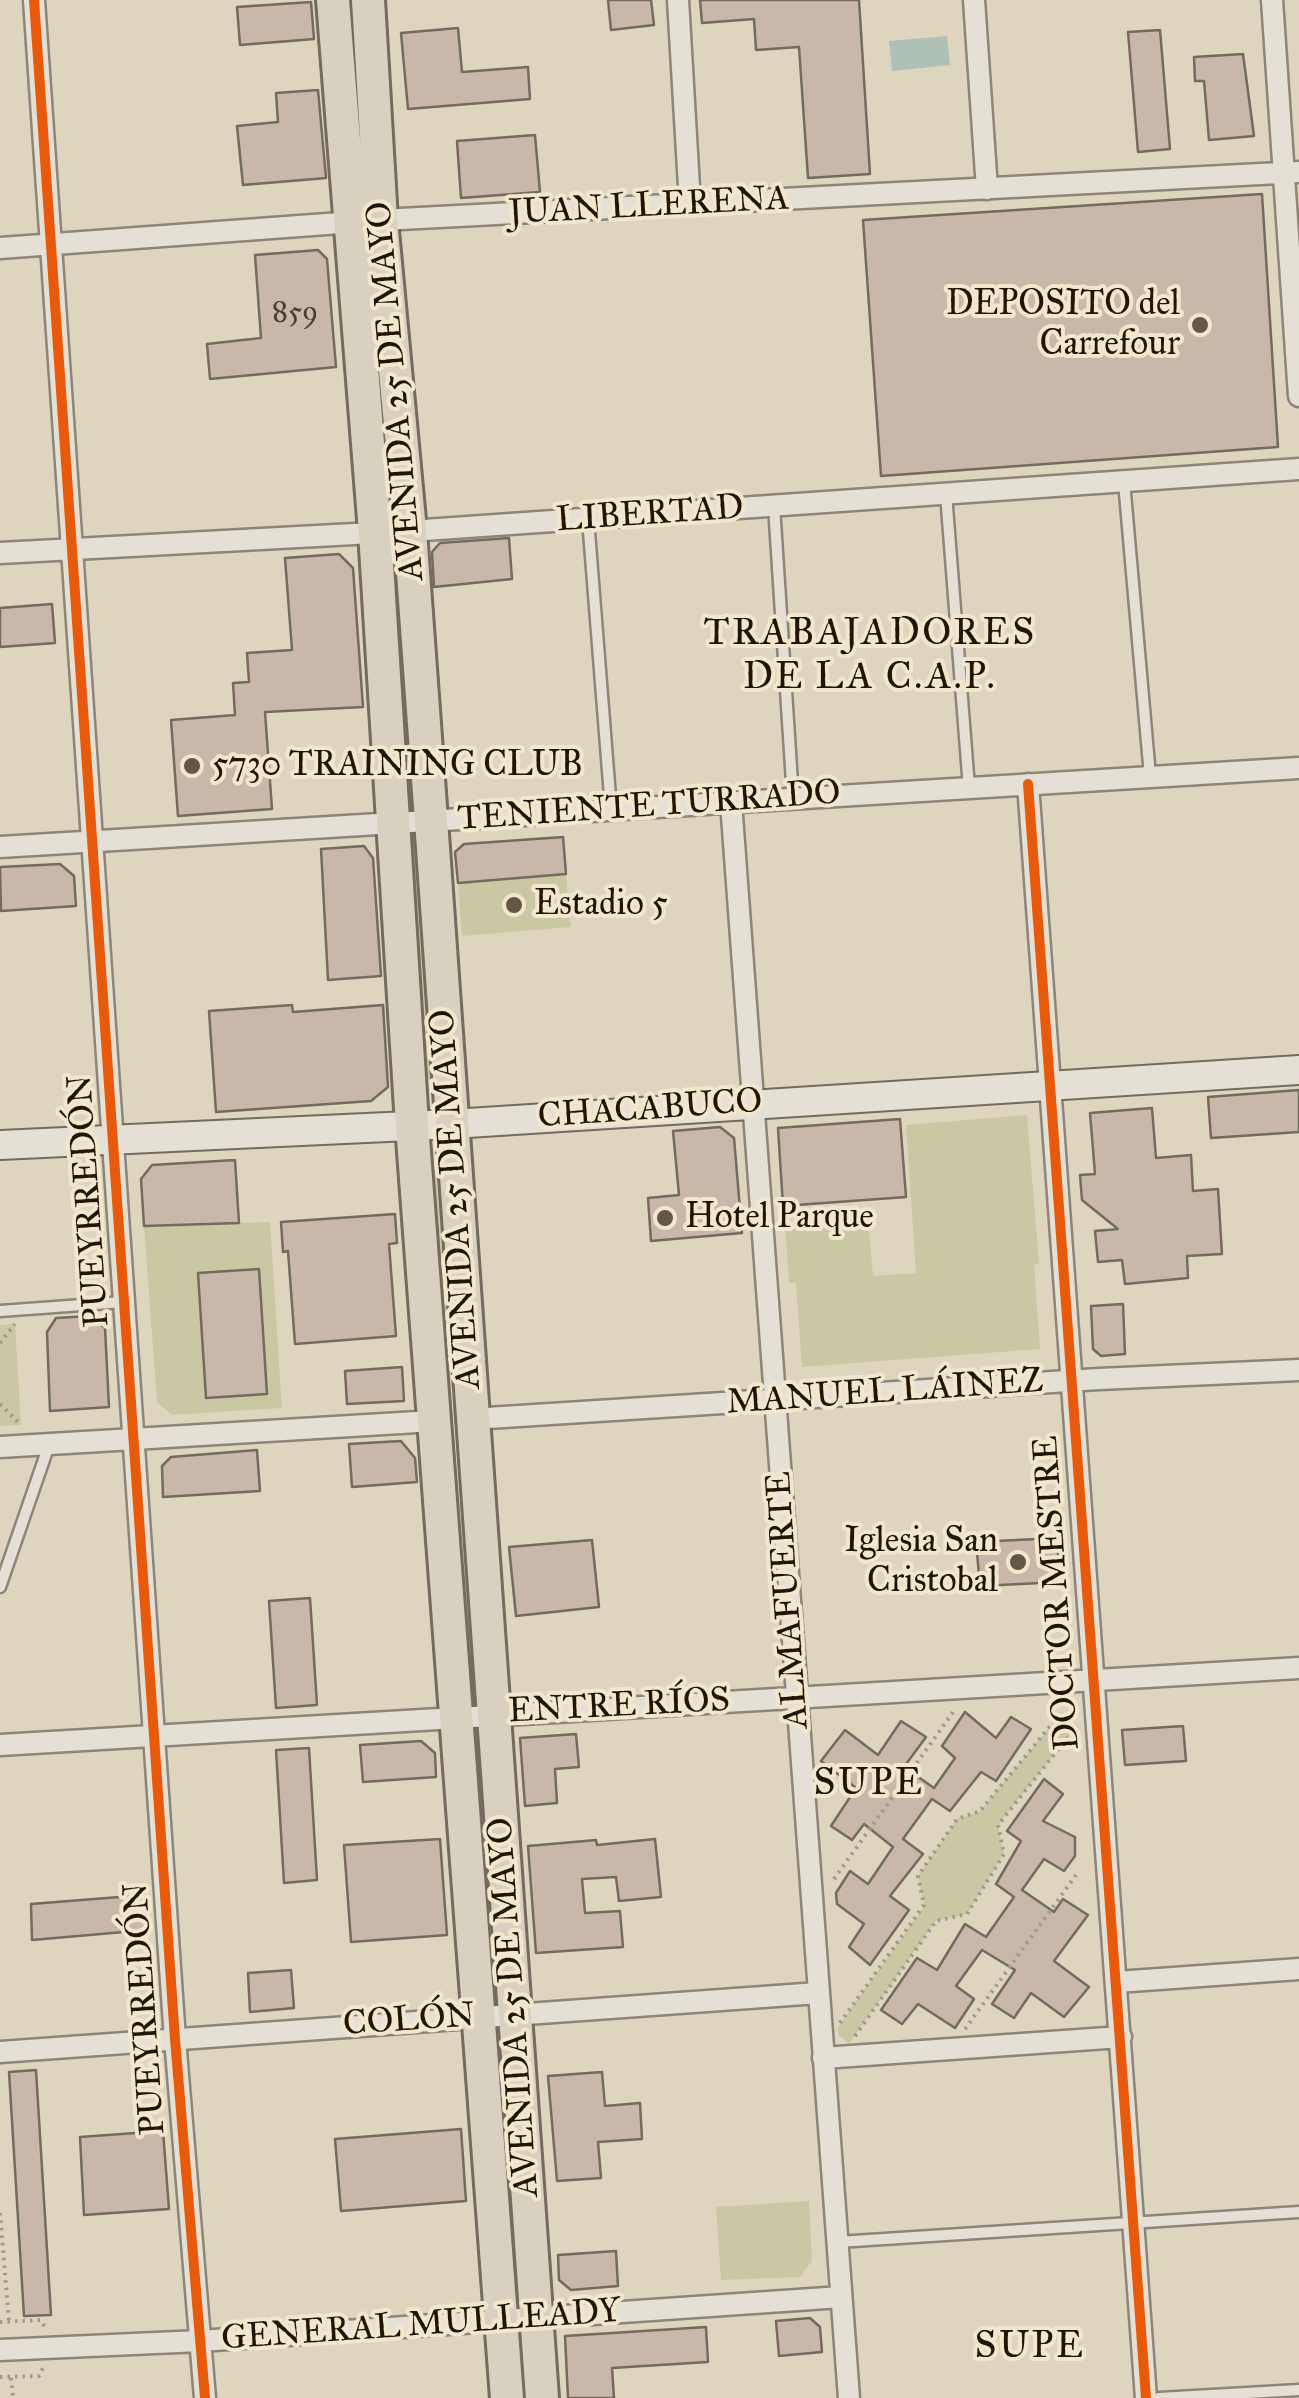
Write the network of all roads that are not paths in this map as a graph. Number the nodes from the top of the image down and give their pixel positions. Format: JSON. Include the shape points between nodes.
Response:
{"nodes":[{"id":1,"x":34,"y":0,"type":"edge"},
{"id":2,"x":333,"y":0,"type":"edge"},
{"id":3,"x":368,"y":0,"type":"edge"},
{"id":4,"x":678,"y":0,"type":"edge"},
{"id":5,"x":974,"y":0,"type":"edge"},
{"id":6,"x":1272,"y":0,"type":"edge"},
{"id":7,"x":1291,"y":172,"type":"edge"},
{"id":8,"x":987,"y":188,"type":"junction"},
{"id":9,"x":690,"y":204,"type":"junction"},
{"id":10,"x":365,"y":222,"type":"junction"},
{"id":11,"x":51,"y":244,"type":"junction"},
{"id":12,"x":0,"y":248,"type":"edge"},
{"id":13,"x":1299,"y":396,"type":"edge"},
{"id":14,"x":1299,"y":469,"type":"edge"},
{"id":15,"x":1124,"y":482,"type":"junction"},
{"id":16,"x":946,"y":494,"type":"junction"},
{"id":17,"x":774,"y":506,"type":"junction"},
{"id":18,"x":588,"y":519,"type":"junction"},
{"id":19,"x":374,"y":532,"type":"junction"},
{"id":20,"x":410,"y":532,"type":"junction"},
{"id":21,"x":71,"y":549,"type":"junction"},
{"id":22,"x":0,"y":553,"type":"edge"},
{"id":23,"x":1299,"y":768,"type":"edge"},
{"id":24,"x":1150,"y":776,"type":"junction"},
{"id":25,"x":1028,"y":784,"type":"junction"},
{"id":26,"x":968,"y":788,"type":"junction"},
{"id":27,"x":793,"y":798,"type":"junction"},
{"id":28,"x":731,"y":802,"type":"junction"},
{"id":29,"x":611,"y":810,"type":"junction"},
{"id":30,"x":431,"y":820,"type":"junction"},
{"id":31,"x":392,"y":821,"type":"junction"},
{"id":32,"x":92,"y":842,"type":"junction"},
{"id":33,"x":0,"y":847,"type":"edge"},
{"id":34,"x":1299,"y":1070,"type":"edge"},
{"id":35,"x":1048,"y":1085,"type":"junction"},
{"id":36,"x":752,"y":1103,"type":"junction"},
{"id":37,"x":452,"y":1124,"type":"junction"},
{"id":38,"x":412,"y":1125,"type":"junction"},
{"id":39,"x":114,"y":1141,"type":"junction"},
{"id":40,"x":0,"y":1145,"type":"edge"},
{"id":41,"x":124,"y":1302,"type":"junction"},
{"id":42,"x":0,"y":1311,"type":"edge"},
{"id":43,"x":1299,"y":1370,"type":"edge"},
{"id":44,"x":1070,"y":1381,"type":"junction"},
{"id":45,"x":774,"y":1400,"type":"junction"},
{"id":46,"x":472,"y":1419,"type":"junction"},
{"id":47,"x":434,"y":1421,"type":"junction"},
{"id":48,"x":133,"y":1439,"type":"junction"},
{"id":49,"x":49,"y":1445,"type":"junction"},
{"id":50,"x":0,"y":1447,"type":"edge"},
{"id":51,"x":0,"y":1588,"type":"edge"},
{"id":52,"x":1299,"y":1668,"type":"edge"},
{"id":53,"x":1091,"y":1680,"type":"junction"},
{"id":54,"x":797,"y":1697,"type":"junction"},
{"id":55,"x":496,"y":1715,"type":"junction"},
{"id":56,"x":457,"y":1719,"type":"junction"},
{"id":57,"x":154,"y":1737,"type":"junction"},
{"id":58,"x":0,"y":1745,"type":"edge"},
{"id":59,"x":1299,"y":1968,"type":"edge"},
{"id":60,"x":1116,"y":1982,"type":"junction"},
{"id":61,"x":818,"y":1993,"type":"junction"},
{"id":62,"x":515,"y":2014,"type":"junction"},
{"id":63,"x":479,"y":2016,"type":"junction"},
{"id":64,"x":1121,"y":2037,"type":"junction"},
{"id":65,"x":176,"y":2039,"type":"junction"},
{"id":66,"x":0,"y":2052,"type":"edge"},
{"id":67,"x":823,"y":2058,"type":"junction"},
{"id":68,"x":1299,"y":2212,"type":"edge"},
{"id":69,"x":1134,"y":2223,"type":"junction"},
{"id":70,"x":837,"y":2242,"type":"junction"},
{"id":71,"x":841,"y":2297,"type":"junction"},
{"id":72,"x":536,"y":2318,"type":"junction"},
{"id":73,"x":502,"y":2320,"type":"junction"},
{"id":74,"x":200,"y":2341,"type":"junction"},
{"id":75,"x":0,"y":2350,"type":"edge"},
{"id":76,"x":1299,"y":2390,"type":"edge"},
{"id":77,"x":204,"y":2398,"type":"edge"},
{"id":78,"x":506,"y":2398,"type":"edge"},
{"id":79,"x":542,"y":2398,"type":"edge"},
{"id":80,"x":849,"y":2398,"type":"edge"},
{"id":81,"x":1146,"y":2398,"type":"edge"},
{"id":82,"x":1158,"y":2398,"type":"edge"}],
"edges":[{"from":1,"to":11,"type":"street","name":"PUEYRREDÓN"},
{"from":2,"to":10,"type":"main road","name":"AVENIDA 25 DE MAYO"},
{"from":3,"to":10,"type":"main road","name":"AVENIDA 25 DE MAYO"},
{"from":4,"to":9,"type":"street"},
{"from":5,"to":8,"type":"street"},
{"from":6,"to":7,"type":"street"},
{"from":7,"to":8,"type":"street","name":"JUAN LLERENA"},
{"from":7,"to":13,"type":"street"},
{"from":8,"to":9,"type":"street","name":"JUAN LLERENA"},
{"from":9,"to":10,"type":"street","name":"JUAN LLERENA"},
{"from":10,"to":11,"type":"street","name":"JUAN LLERENA"},
{"from":10,"to":19,"type":"main road","name":"AVENIDA 25 DE MAYO"},
{"from":10,"to":20,"type":"main road","name":"AVENIDA 25 DE MAYO"},
{"from":11,"to":12,"type":"street","name":"JUAN LLERENA"},
{"from":11,"to":21,"type":"street","name":"PUEYRREDÓN"},
{"from":14,"to":15,"type":"street","name":"LIBERTAD"},
{"from":15,"to":16,"type":"street","name":"LIBERTAD"},
{"from":15,"to":24,"type":"lane"},
{"from":16,"to":17,"type":"street","name":"LIBERTAD"},
{"from":16,"to":26,"type":"lane"},
{"from":17,"to":18,"type":"street","name":"LIBERTAD"},
{"from":17,"to":27,"type":"lane"},
{"from":18,"to":20,"type":"street","name":"LIBERTAD"},
{"from":18,"to":29,"type":"lane"},
{"from":19,"to":20,"type":"street","name":"LIBERTAD"},
{"from":19,"to":21,"type":"street","name":"LIBERTAD"},
{"from":19,"to":31,"type":"main road","name":"AVENIDA 25 DE MAYO"},
{"from":20,"to":30,"type":"main road","name":"AVENIDA 25 DE MAYO"},
{"from":21,"to":22,"type":"street","name":"LIBERTAD"},
{"from":21,"to":32,"type":"street","name":"PUEYRREDÓN"},
{"from":23,"to":24,"type":"street","name":"TENIENTE TURRADO"},
{"from":24,"to":25,"type":"street","name":"TENIENTE TURRADO"},
{"from":25,"to":26,"type":"street","name":"TENIENTE TURRADO"},
{"from":25,"to":35,"type":"street","name":"DOCTOR MESTRE"},
{"from":26,"to":27,"type":"street","name":"TENIENTE TURRADO"},
{"from":27,"to":28,"type":"street","name":"TENIENTE TURRADO"},
{"from":28,"to":29,"type":"street","name":"TENIENTE TURRADO"},
{"from":28,"to":36,"type":"street","name":"ALMAFUERTE"},
{"from":29,"to":30,"type":"street","name":"TENIENTE TURRADO"},
{"from":30,"to":31,"type":"street","name":"TENIENTE TURRADO"},
{"from":30,"to":37,"type":"main road","name":"AVENIDA 25 DE MAYO"},
{"from":31,"to":32,"type":"street","name":"TENIENTE TURRADO"},
{"from":31,"to":38,"type":"main road","name":"AVENIDA 25 DE MAYO"},
{"from":32,"to":33,"type":"street","name":"TENIENTE TURRADO"},
{"from":32,"to":39,"type":"street","name":"PUEYRREDÓN"},
{"from":34,"to":35,"type":"main road","name":"CHACABUCO"},
{"from":35,"to":36,"type":"main road","name":"CHACABUCO"},
{"from":35,"to":44,"type":"street","name":"DOCTOR MESTRE"},
{"from":36,"to":37,"type":"main road","name":"CHACABUCO"},
{"from":36,"to":45,"type":"street","name":"ALMAFUERTE"},
{"from":37,"to":38,"type":"main road","name":"CHACABUCO"},
{"from":37,"to":46,"type":"main road","name":"AVENIDA 25 DE MAYO"},
{"from":38,"to":39,"type":"main road","name":"CHACABUCO"},
{"from":38,"to":47,"type":"main road","name":"AVENIDA 25 DE MAYO"},
{"from":39,"to":40,"type":"main road","name":"CHACABUCO"},
{"from":39,"to":41,"type":"street","name":"PUEYRREDÓN"},
{"from":41,"to":42,"type":"lane"},
{"from":41,"to":48,"type":"street","name":"PUEYRREDÓN"},
{"from":43,"to":44,"type":"street","name":"MANUEL LÁINEZ"},
{"from":44,"to":45,"type":"street","name":"MANUEL LÁINEZ"},
{"from":44,"to":53,"type":"street","name":"DOCTOR MESTRE"},
{"from":45,"to":46,"type":"street","name":"MANUEL LÁINEZ"},
{"from":45,"to":54,"type":"street","name":"ALMAFUERTE"},
{"from":46,"to":47,"type":"main road"},
{"from":46,"to":55,"type":"main road","name":"AVENIDA 25 DE MAYO"},
{"from":47,"to":48,"type":"street"},
{"from":47,"to":56,"type":"main road","name":"AVENIDA 25 DE MAYO"},
{"from":48,"to":49,"type":"street"},
{"from":48,"to":57,"type":"street","name":"PUEYRREDÓN"},
{"from":49,"to":50,"type":"street"},
{"from":49,"to":51,"type":"lane"},
{"from":52,"to":53,"type":"street","name":"ENTRE RÍOS"},
{"from":53,"to":54,"type":"street","name":"ENTRE RÍOS"},
{"from":53,"to":60,"type":"street","name":"DOCTOR MESTRE"},
{"from":54,"to":55,"type":"street","name":"ENTRE RÍOS"},
{"from":54,"to":61,"type":"street","name":"ALMAFUERTE"},
{"from":55,"to":56,"type":"street","name":"ENTRE RÍOS"},
{"from":55,"to":62,"type":"main road","name":"AVENIDA 25 DE MAYO"},
{"from":56,"to":57,"type":"street","name":"ENTRE RÍOS"},
{"from":56,"to":63,"type":"main road","name":"AVENIDA 25 DE MAYO"},
{"from":57,"to":58,"type":"street","name":"ENTRE RÍOS"},
{"from":57,"to":65,"type":"street","name":"PUEYRREDÓN"},
{"from":59,"to":60,"type":"street"},
{"from":60,"to":64,"type":"street","name":"DOCTOR MESTRE"},
{"from":61,"to":62,"type":"street","name":"COLÓN"},
{"from":61,"to":67,"type":"street","name":"ALMAFUERTE"},
{"from":62,"to":63,"type":"street","name":"COLÓN"},
{"from":62,"to":72,"type":"main road","name":"AVENIDA 25 DE MAYO"},
{"from":63,"to":65,"type":"street","name":"COLÓN"},
{"from":63,"to":73,"type":"main road","name":"AVENIDA 25 DE MAYO"},
{"from":64,"to":67,"type":"street"},
{"from":64,"to":69,"type":"street","name":"DOCTOR MESTRE"},
{"from":65,"to":66,"type":"street","name":"COLÓN"},
{"from":65,"to":74,"type":"street","name":"PUEYRREDÓN"},
{"from":67,"to":70,"type":"street","name":"ALMAFUERTE"},
{"from":68,"to":69,"type":"lane"},
{"from":69,"to":70,"type":"lane"},
{"from":69,"to":81,"type":"street","name":"DOCTOR MESTRE"},
{"from":70,"to":71,"type":"street","name":"ALMAFUERTE"},
{"from":71,"to":72,"type":"street","name":"GENERAL MULLEADY"},
{"from":71,"to":80,"type":"street","name":"ALMAFUERTE"},
{"from":72,"to":73,"type":"street","name":"GENERAL MULLEADY"},
{"from":72,"to":79,"type":"main road","name":"AVENIDA 25 DE MAYO"},
{"from":73,"to":74,"type":"street","name":"GENERAL MULLEADY"},
{"from":73,"to":78,"type":"main road","name":"AVENIDA 25 DE MAYO"},
{"from":74,"to":75,"type":"street","name":"GENERAL MULLEADY"},
{"from":74,"to":77,"type":"street","name":"PUEYRREDÓN"},
{"from":76,"to":82,"type":"lane"}]}
